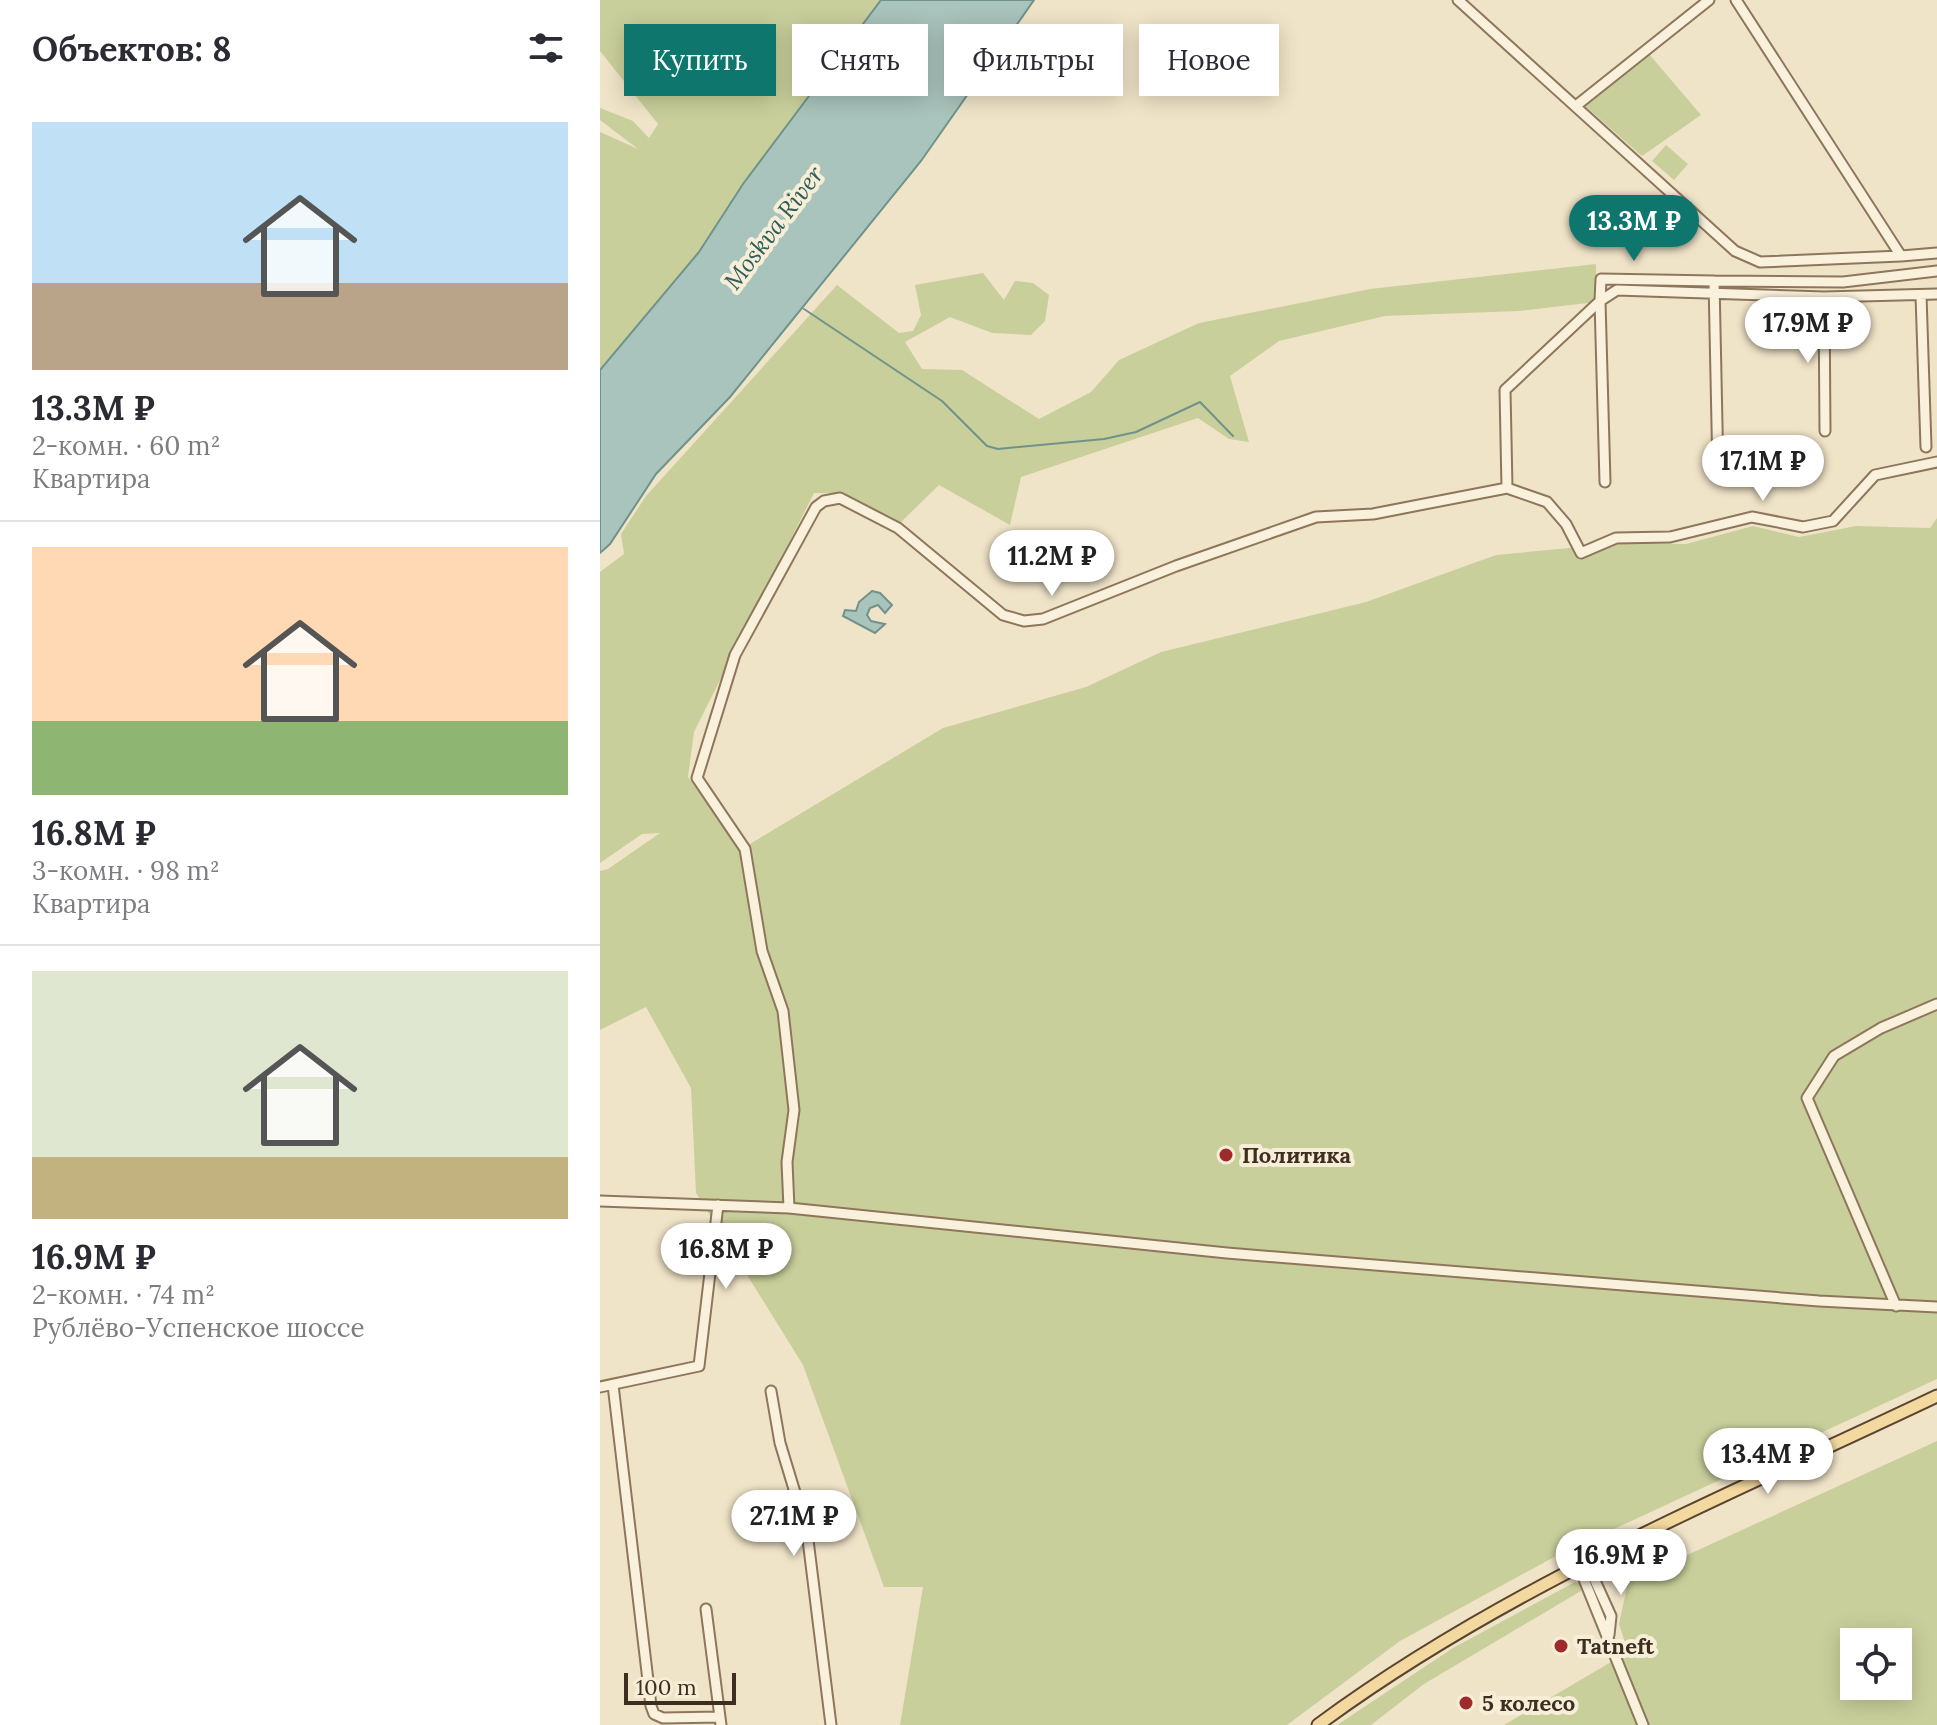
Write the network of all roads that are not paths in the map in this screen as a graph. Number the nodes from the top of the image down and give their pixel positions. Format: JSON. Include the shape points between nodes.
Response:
{"nodes":[{"id":1,"x":1458,"y":0,"type":"edge"},
{"id":2,"x":1709,"y":0,"type":"edge"},
{"id":3,"x":1736,"y":0,"type":"edge"},
{"id":4,"x":1577,"y":105,"type":"junction"},
{"id":5,"x":1937,"y":253,"type":"edge"},
{"id":6,"x":1901,"y":256,"type":"junction"},
{"id":7,"x":1937,"y":271,"type":"edge"},
{"id":8,"x":1714,"y":281,"type":"junction"},
{"id":9,"x":1715,"y":292,"type":"junction"},
{"id":10,"x":1937,"y":294,"type":"edge"},
{"id":11,"x":1921,"y":295,"type":"junction"},
{"id":12,"x":1824,"y":297,"type":"junction"},
{"id":13,"x":1600,"y":301,"type":"junction"},
{"id":14,"x":1825,"y":431,"type":"dead end"},
{"id":15,"x":1926,"y":447,"type":"dead end"},
{"id":16,"x":1937,"y":462,"type":"edge"},
{"id":17,"x":1718,"y":473,"type":"dead end"},
{"id":18,"x":1605,"y":482,"type":"dead end"},
{"id":19,"x":1507,"y":488,"type":"junction"},
{"id":20,"x":1937,"y":1004,"type":"edge"},
{"id":21,"x":600,"y":1201,"type":"edge"},
{"id":22,"x":718,"y":1205,"type":"junction"},
{"id":23,"x":789,"y":1208,"type":"junction"},
{"id":24,"x":1896,"y":1306,"type":"junction"},
{"id":25,"x":1937,"y":1307,"type":"edge"},
{"id":26,"x":613,"y":1385,"type":"junction"},
{"id":27,"x":600,"y":1387,"type":"edge"},
{"id":28,"x":771,"y":1391,"type":"dead end"},
{"id":29,"x":1936,"y":1399,"type":"edge"},
{"id":30,"x":1583,"y":1565,"type":"junction"},
{"id":31,"x":706,"y":1609,"type":"dead end"},
{"id":32,"x":721,"y":1721,"type":"edge"},
{"id":33,"x":831,"y":1725,"type":"edge"},
{"id":34,"x":1318,"y":1725,"type":"edge"},
{"id":35,"x":1643,"y":1725,"type":"edge"}],
"edges":[{"from":1,"to":4,"type":"street"},
{"from":2,"to":4,"type":"street"},
{"from":3,"to":6,"type":"street"},
{"from":4,"to":6,"type":"street","via":[[1735,251],[1760,262]]},
{"from":5,"to":6,"type":"street"},
{"from":7,"to":8,"type":"street","via":[[1843,282]]},
{"from":8,"to":9,"type":"street"},
{"from":8,"to":13,"type":"street","via":[[1601,279]]},
{"from":9,"to":12,"type":"street"},
{"from":9,"to":13,"type":"street","via":[[1617,290]]},
{"from":9,"to":17,"type":"street"},
{"from":10,"to":11,"type":"street"},
{"from":11,"to":12,"type":"street"},
{"from":11,"to":15,"type":"street"},
{"from":12,"to":14,"type":"street"},
{"from":13,"to":18,"type":"street"},
{"from":13,"to":19,"type":"street","via":[[1505,390]]},
{"from":16,"to":19,"type":"street","via":[[1875,475],[1833,521],[1803,527],[1752,517],[1670,537],[1616,538],[1581,553],[1547,502]]},
{"from":19,"to":23,"type":"street","via":[[1373,514],[1316,517],[1043,619],[1024,621],[1003,615],[898,528],[840,498],[816,507],[735,655],[697,778],[745,849],[762,951],[783,1011],[794,1110],[787,1162]]},
{"from":20,"to":24,"type":"street","via":[[1834,1056],[1807,1098]]},
{"from":21,"to":22,"type":"street"},
{"from":22,"to":23,"type":"street"},
{"from":22,"to":26,"type":"street","via":[[702,1361],[694,1368]]},
{"from":23,"to":24,"type":"street","via":[[1227,1253]]},
{"from":24,"to":25,"type":"street"},
{"from":26,"to":27,"type":"street"},
{"from":26,"to":32,"type":"street","via":[[651,1706],[663,1718]]},
{"from":28,"to":33,"type":"street","via":[[780,1443],[807,1532]]},
{"from":29,"to":30,"type":"main road"},
{"from":30,"to":34,"type":"main road","via":[[1411,1660]]},
{"from":30,"to":35,"type":"street","via":[[1611,1616],[1609,1635]]},
{"from":31,"to":32,"type":"street"}]}
